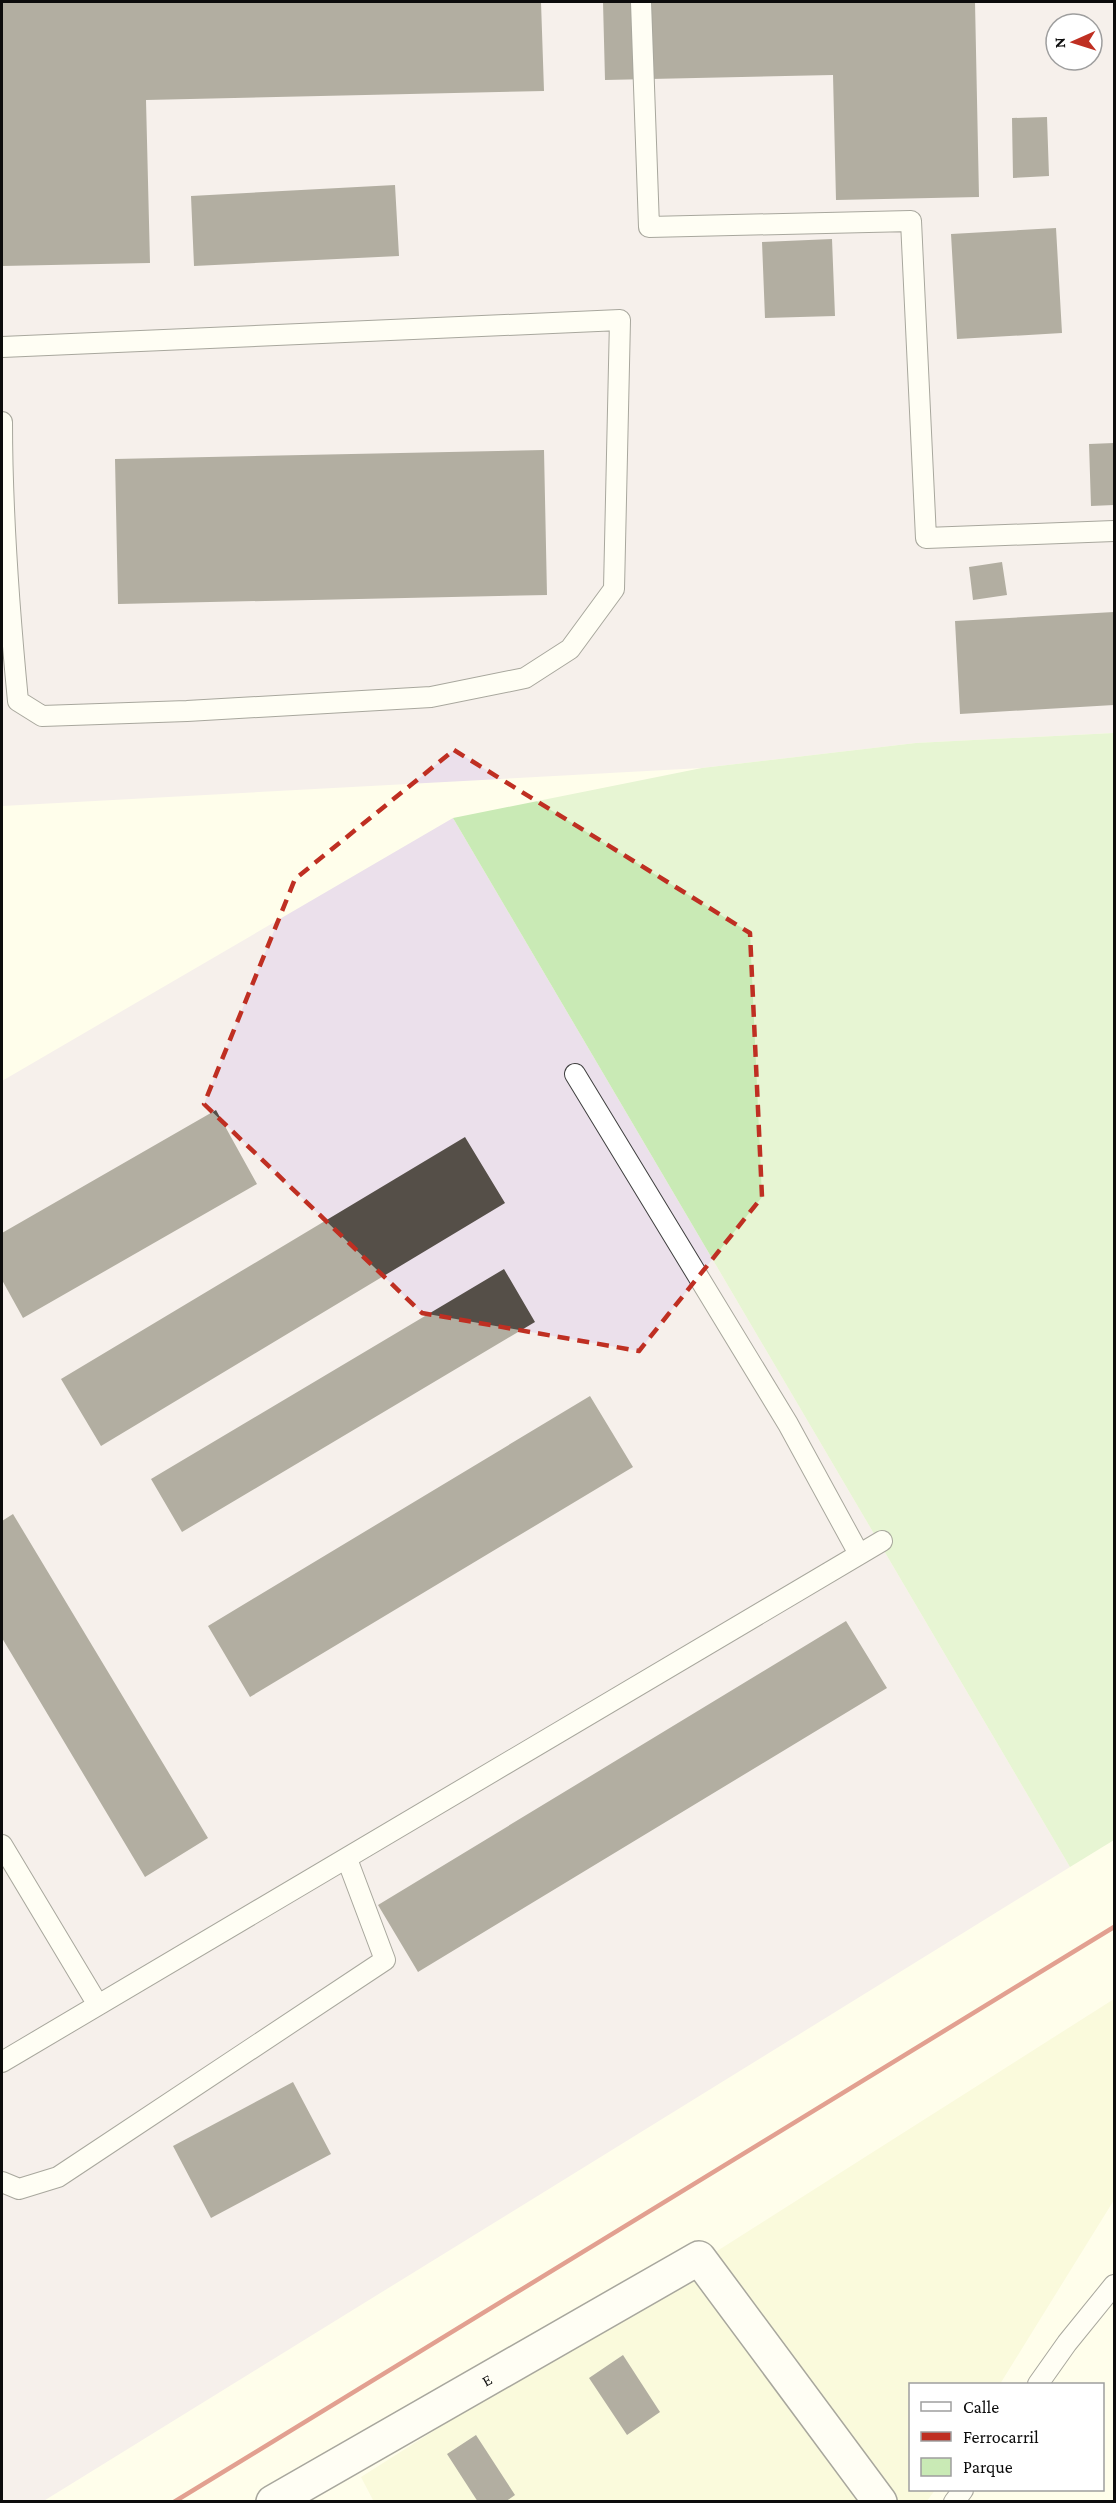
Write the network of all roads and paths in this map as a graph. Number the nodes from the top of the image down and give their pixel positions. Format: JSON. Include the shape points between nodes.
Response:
{"nodes":[{"id":1,"x":641,"y":2,"type":"edge"},
{"id":2,"x":2,"y":347,"type":"edge"},
{"id":3,"x":2,"y":422,"type":"edge"},
{"id":4,"x":1114,"y":531,"type":"edge"},
{"id":5,"x":575,"y":1074,"type":"dead end"},
{"id":6,"x":882,"y":1541,"type":"dead end"},
{"id":7,"x":859,"y":1554,"type":"junction"},
{"id":8,"x":2,"y":1845,"type":"edge"},
{"id":9,"x":347,"y":1859,"type":"junction"},
{"id":10,"x":98,"y":2005,"type":"junction"},
{"id":11,"x":2,"y":2062,"type":"edge"},
{"id":12,"x":2,"y":2182,"type":"edge"},
{"id":13,"x":1114,"y":2284,"type":"edge"},
{"id":14,"x":1039,"y":2383,"type":"edge"},
{"id":15,"x":273,"y":2502,"type":"edge"},
{"id":16,"x":880,"y":2502,"type":"edge"}],
"edges":[{"from":1,"to":4,"type":"lane","via":[[649,227],[911,221],[926,538]]},
{"from":2,"to":3,"type":"lane","via":[[620,320],[614,589],[570,649],[525,678],[431,697],[42,716],[18,701],[7,590]]},
{"from":5,"to":7,"type":"lane","via":[[788,1424]]},
{"from":6,"to":7,"type":"lane"},
{"from":7,"to":9,"type":"lane"},
{"from":8,"to":10,"type":"lane"},
{"from":9,"to":10,"type":"lane"},
{"from":9,"to":12,"type":"lane","via":[[386,1959],[58,2177],[19,2189]]},
{"from":10,"to":11,"type":"lane"},
{"from":13,"to":14,"type":"lane"},
{"from":15,"to":16,"type":"street","name":"E","via":[[699,2258]]}]}
